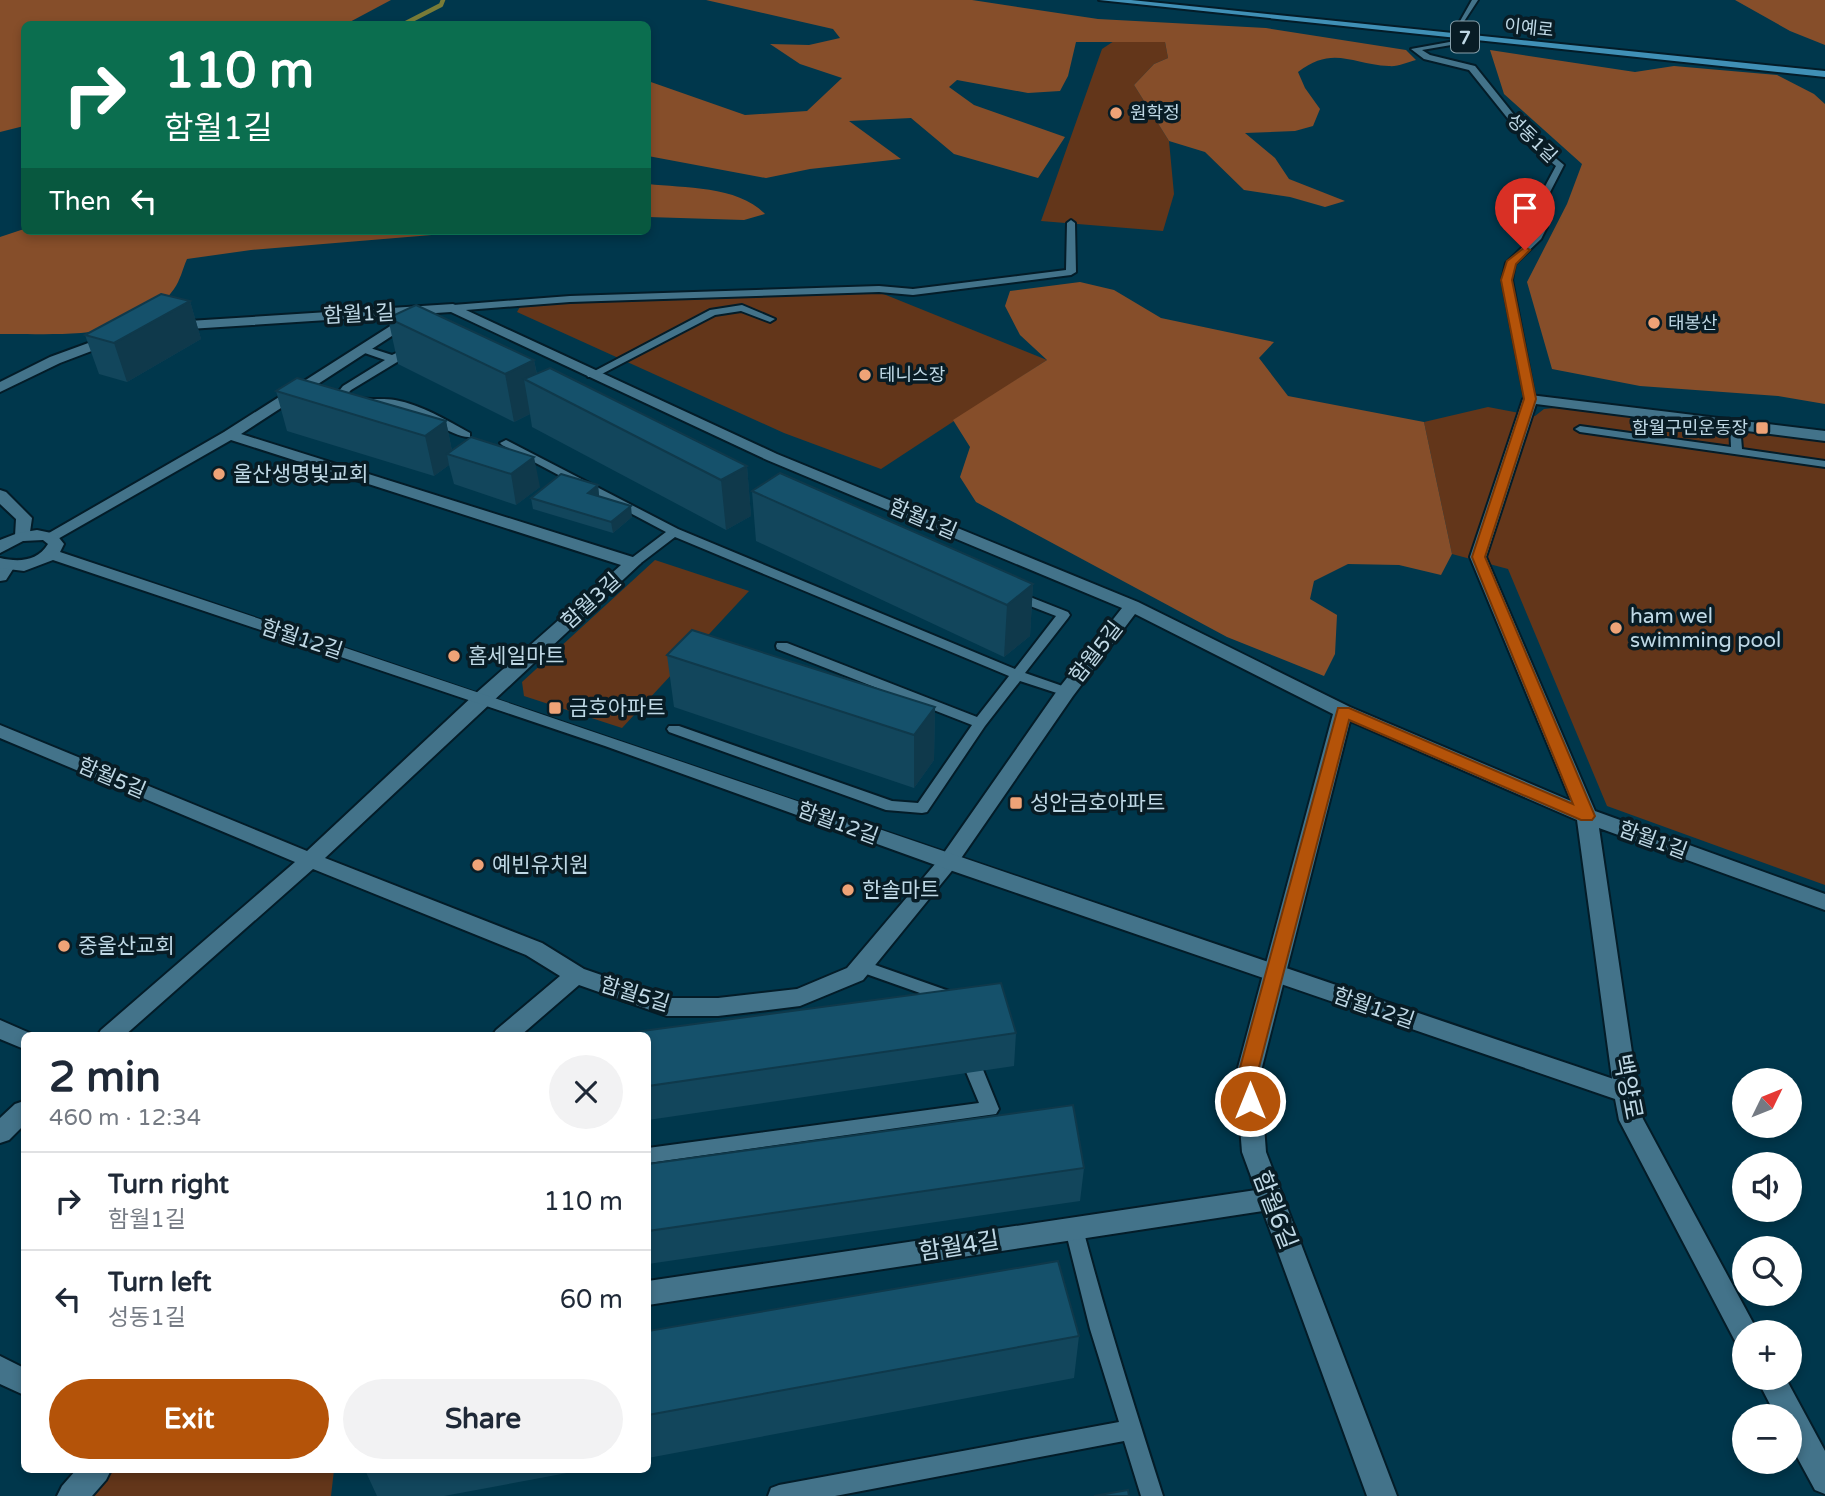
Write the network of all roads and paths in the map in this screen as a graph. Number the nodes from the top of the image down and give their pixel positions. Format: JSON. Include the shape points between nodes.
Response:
{"nodes":[{"id":1,"x":1104,"y":0,"type":"edge"},
{"id":2,"x":1172,"y":0,"type":"edge"},
{"id":3,"x":1475,"y":0,"type":"edge"},
{"id":4,"x":1461,"y":22,"type":"dead end"},
{"id":5,"x":1455,"y":43,"type":"dead end"},
{"id":6,"x":1825,"y":67,"type":"edge"},
{"id":7,"x":1825,"y":74,"type":"edge"},
{"id":8,"x":1071,"y":223,"type":"dead end"},
{"id":9,"x":453,"y":308,"type":"junction"},
{"id":10,"x":424,"y":311,"type":"junction"},
{"id":11,"x":770,"y":319,"type":"dead end"},
{"id":12,"x":161,"y":328,"type":"edge"},
{"id":13,"x":127,"y":335,"type":"edge"},
{"id":14,"x":424,"y":343,"type":"edge"},
{"id":15,"x":363,"y":349,"type":"junction"},
{"id":16,"x":393,"y":359,"type":"junction"},
{"id":17,"x":592,"y":374,"type":"junction"},
{"id":18,"x":0,"y":388,"type":"edge"},
{"id":19,"x":1530,"y":399,"type":"junction"},
{"id":20,"x":1735,"y":425,"type":"junction"},
{"id":21,"x":1580,"y":429,"type":"dead end"},
{"id":22,"x":229,"y":435,"type":"junction"},
{"id":23,"x":466,"y":435,"type":"dead end"},
{"id":24,"x":1825,"y":436,"type":"edge"},
{"id":25,"x":506,"y":443,"type":"dead end"},
{"id":26,"x":1737,"y":451,"type":"junction"},
{"id":27,"x":1825,"y":464,"type":"edge"},
{"id":28,"x":0,"y":495,"type":"edge"},
{"id":29,"x":674,"y":532,"type":"junction"},
{"id":30,"x":23,"y":536,"type":"junction"},
{"id":31,"x":1,"y":546,"type":"edge"},
{"id":32,"x":50,"y":546,"type":"junction"},
{"id":33,"x":633,"y":563,"type":"junction"},
{"id":34,"x":2,"y":568,"type":"edge"},
{"id":35,"x":1009,"y":593,"type":"edge"},
{"id":36,"x":1132,"y":606,"type":"junction"},
{"id":37,"x":782,"y":646,"type":"dead end"},
{"id":38,"x":1017,"y":675,"type":"junction"},
{"id":39,"x":1066,"y":691,"type":"junction"},
{"id":40,"x":482,"y":698,"type":"junction"},
{"id":41,"x":1343,"y":711,"type":"junction"},
{"id":42,"x":979,"y":723,"type":"junction"},
{"id":43,"x":674,"y":729,"type":"dead end"},
{"id":44,"x":0,"y":731,"type":"edge"},
{"id":45,"x":1587,"y":816,"type":"junction"},
{"id":46,"x":310,"y":860,"type":"junction"},
{"id":47,"x":948,"y":862,"type":"junction"},
{"id":48,"x":1825,"y":902,"type":"edge"},
{"id":49,"x":861,"y":966,"type":"junction"},
{"id":50,"x":1273,"y":974,"type":"junction"},
{"id":51,"x":576,"y":975,"type":"junction"},
{"id":52,"x":0,"y":1029,"type":"edge"},
{"id":53,"x":114,"y":1032,"type":"edge"},
{"id":54,"x":510,"y":1032,"type":"edge"},
{"id":55,"x":21,"y":1039,"type":"edge"},
{"id":56,"x":1626,"y":1093,"type":"junction"},
{"id":57,"x":21,"y":1114,"type":"edge"},
{"id":58,"x":0,"y":1133,"type":"edge"},
{"id":59,"x":651,"y":1156,"type":"edge"},
{"id":60,"x":1271,"y":1199,"type":"junction"},
{"id":61,"x":1074,"y":1228,"type":"junction"},
{"id":62,"x":651,"y":1293,"type":"edge"},
{"id":63,"x":1739,"y":1320,"type":"edge"},
{"id":64,"x":0,"y":1369,"type":"edge"},
{"id":65,"x":21,"y":1380,"type":"edge"},
{"id":66,"x":1777,"y":1390,"type":"edge"},
{"id":67,"x":1133,"y":1429,"type":"junction"},
{"id":68,"x":93,"y":1473,"type":"edge"},
{"id":69,"x":1825,"y":1480,"type":"edge"},
{"id":70,"x":72,"y":1496,"type":"edge"},
{"id":71,"x":779,"y":1496,"type":"edge"},
{"id":72,"x":1152,"y":1496,"type":"edge"},
{"id":73,"x":1381,"y":1496,"type":"edge"}],
"edges":[{"from":1,"to":7,"type":"highway","name":"이예로","number":"7"},
{"from":2,"to":6,"type":"highway","name":"이예로","number":"7"},
{"from":3,"to":4,"type":"lane"},
{"from":5,"to":19,"type":"lane","name":"성동1길","via":[[1415,49],[1427,57],[1472,68],[1532,143],[1560,165],[1545,194],[1543,227],[1511,263],[1507,280]]},
{"from":8,"to":9,"type":"lane","via":[[1071,272],[914,292],[879,289],[584,298]]},
{"from":9,"to":10,"type":"street","name":"함월1길"},
{"from":9,"to":17,"type":"street","name":"함월1길"},
{"from":10,"to":12,"type":"street","name":"함월1길"},
{"from":10,"to":15,"type":"street"},
{"from":11,"to":17,"type":"lane","via":[[742,308],[713,312]]},
{"from":13,"to":18,"type":"street","via":[[95,342]]},
{"from":14,"to":16,"type":"lane"},
{"from":15,"to":16,"type":"lane"},
{"from":15,"to":22,"type":"street"},
{"from":16,"to":23,"type":"lane","via":[[340,396],[353,403],[392,402],[416,409]]},
{"from":17,"to":36,"type":"street","name":"함월1길","via":[[772,457]]},
{"from":19,"to":20,"type":"street"},
{"from":19,"to":45,"type":"street","name":"성동1길","via":[[1478,557]]},
{"from":20,"to":24,"type":"street"},
{"from":20,"to":26,"type":"lane"},
{"from":21,"to":26,"type":"lane"},
{"from":22,"to":32,"type":"street"},
{"from":22,"to":33,"type":"street","name":"함월3길"},
{"from":25,"to":29,"type":"lane"},
{"from":26,"to":27,"type":"lane"},
{"from":28,"to":30,"type":"street","via":[[24,518]]},
{"from":29,"to":33,"type":"lane"},
{"from":29,"to":38,"type":"lane"},
{"from":30,"to":31,"type":"street"},
{"from":30,"to":32,"type":"street","name":"함월12길"},
{"from":32,"to":34,"type":"street","via":[[35,563]]},
{"from":32,"to":40,"type":"street","name":"함월12길"},
{"from":33,"to":40,"type":"street","name":"함월3길"},
{"from":35,"to":38,"type":"lane","via":[[1063,615]]},
{"from":36,"to":39,"type":"street","name":"함월5길"},
{"from":36,"to":41,"type":"street","name":"함월1길"},
{"from":37,"to":42,"type":"lane"},
{"from":38,"to":39,"type":"lane"},
{"from":38,"to":42,"type":"lane"},
{"from":39,"to":47,"type":"street","name":"함월5길"},
{"from":40,"to":46,"type":"street","name":"함월3길"},
{"from":40,"to":47,"type":"street","name":"함월12길"},
{"from":41,"to":45,"type":"street","name":"함월1길"},
{"from":41,"to":50,"type":"street","name":"함월6길"},
{"from":42,"to":43,"type":"lane","via":[[922,808],[891,806]]},
{"from":44,"to":46,"type":"street","name":"함월5길"},
{"from":45,"to":48,"type":"street","name":"함월1길"},
{"from":45,"to":56,"type":"street","name":"백양로"},
{"from":46,"to":51,"type":"street","name":"함월5길","via":[[534,949]]},
{"from":46,"to":53,"type":"street","name":"함월3길"},
{"from":47,"to":49,"type":"street","name":"함월5길"},
{"from":47,"to":50,"type":"street","name":"함월12길"},
{"from":49,"to":51,"type":"street","name":"함월5길","via":[[855,974],[800,997],[718,1007],[667,1007]]},
{"from":49,"to":59,"type":"lane","via":[[943,995],[990,1108]]},
{"from":50,"to":56,"type":"street","name":"함월12길"},
{"from":50,"to":60,"type":"street","name":"함월6길","via":[[1248,1075],[1254,1152]]},
{"from":51,"to":54,"type":"street"},
{"from":52,"to":55,"type":"street"},
{"from":56,"to":63,"type":"street","name":"백양로","via":[[1631,1121]]},
{"from":57,"to":58,"type":"street"},
{"from":60,"to":61,"type":"street","name":"함월4길"},
{"from":60,"to":73,"type":"street","name":"함월6길"},
{"from":61,"to":62,"type":"street","name":"함월4길"},
{"from":61,"to":67,"type":"lane"},
{"from":64,"to":65,"type":"street"},
{"from":66,"to":69,"type":"street"},
{"from":67,"to":71,"type":"lane"},
{"from":67,"to":72,"type":"lane"},
{"from":68,"to":70,"type":"street"}]}
